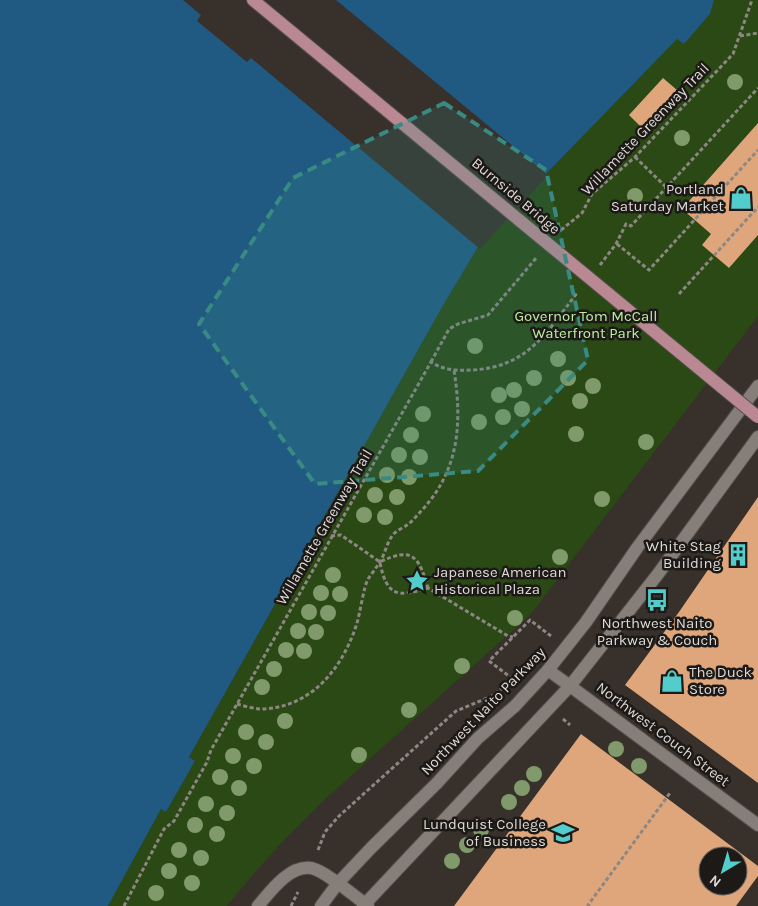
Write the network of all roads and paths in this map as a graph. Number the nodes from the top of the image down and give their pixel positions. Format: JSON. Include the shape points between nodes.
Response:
{"nodes":[{"id":1,"x":254,"y":0,"type":"edge"},
{"id":2,"x":752,"y":0,"type":"edge"},
{"id":3,"x":758,"y":33,"type":"edge"},
{"id":4,"x":740,"y":36,"type":"junction"},
{"id":5,"x":758,"y":88,"type":"edge"},
{"id":6,"x":758,"y":150,"type":"edge"},
{"id":7,"x":635,"y":157,"type":"junction"},
{"id":8,"x":666,"y":187,"type":"junction"},
{"id":9,"x":758,"y":207,"type":"edge"},
{"id":10,"x":559,"y":232,"type":"dead end"},
{"id":11,"x":616,"y":244,"type":"junction"},
{"id":12,"x":540,"y":253,"type":"dead end"},
{"id":13,"x":596,"y":269,"type":"dead end"},
{"id":14,"x":581,"y":288,"type":"dead end"},
{"id":15,"x":679,"y":294,"type":"dead end"},
{"id":16,"x":430,"y":362,"type":"junction"},
{"id":17,"x":454,"y":370,"type":"junction"},
{"id":18,"x":758,"y":386,"type":"edge"},
{"id":19,"x":758,"y":418,"type":"edge"},
{"id":20,"x":758,"y":437,"type":"edge"},
{"id":21,"x":331,"y":536,"type":"junction"},
{"id":22,"x":380,"y":562,"type":"junction"},
{"id":23,"x":428,"y":588,"type":"junction"},
{"id":24,"x":530,"y":620,"type":"dead end"},
{"id":25,"x":514,"y":637,"type":"junction"},
{"id":26,"x":489,"y":661,"type":"dead end"},
{"id":27,"x":548,"y":670,"type":"junction"},
{"id":28,"x":570,"y":686,"type":"junction"},
{"id":29,"x":504,"y":687,"type":"dead end"},
{"id":30,"x":237,"y":704,"type":"junction"},
{"id":31,"x":670,"y":793,"type":"dead end"},
{"id":32,"x":758,"y":825,"type":"edge"},
{"id":33,"x":310,"y":868,"type":"junction"},
{"id":34,"x":338,"y":883,"type":"junction"},
{"id":35,"x":366,"y":905,"type":"edge"},
{"id":36,"x":124,"y":906,"type":"edge"},
{"id":37,"x":258,"y":906,"type":"edge"},
{"id":38,"x":291,"y":906,"type":"edge"},
{"id":39,"x":321,"y":906,"type":"edge"},
{"id":40,"x":590,"y":906,"type":"edge"}],
"edges":[{"from":1,"to":19,"type":"main road","name":"Burnside Bridge","bridge":true},
{"from":2,"to":4,"type":"path","name":"Willamette Greenway Trail"},
{"from":3,"to":4,"type":"path"},
{"from":4,"to":7,"type":"path","name":"Willamette Greenway Trail","via":[[732,54]]},
{"from":5,"to":8,"type":"path"},
{"from":6,"to":11,"type":"path","via":[[649,270]]},
{"from":7,"to":8,"type":"path"},
{"from":7,"to":10,"type":"path","name":"Willamette Greenway Trail","via":[[592,194],[582,213]]},
{"from":8,"to":11,"type":"path","via":[[631,226],[626,224]]},
{"from":9,"to":15,"type":"path"},
{"from":11,"to":13,"type":"path"},
{"from":12,"to":16,"type":"path","name":"Willamette Greenway Trail","via":[[488,315],[449,329]]},
{"from":14,"to":17,"type":"path","via":[[543,337],[520,357],[487,369]]},
{"from":16,"to":17,"type":"path"},
{"from":16,"to":21,"type":"path","name":"Willamette Greenway Trail"},
{"from":17,"to":22,"type":"path","via":[[458,434],[449,466],[425,507],[410,524],[392,535]]},
{"from":18,"to":27,"type":"main road","name":"Northwest Naito Parkway"},
{"from":20,"to":28,"type":"main road","via":[[658,574]]},
{"from":21,"to":22,"type":"path","via":[[341,535]]},
{"from":21,"to":30,"type":"path","name":"Willamette Greenway Trail"},
{"from":22,"to":23,"type":"path","via":[[383,579],[396,592],[405,595]]},
{"from":22,"to":23,"type":"path","via":[[395,555],[411,556],[422,568]]},
{"from":22,"to":30,"type":"path","via":[[366,582],[362,605],[345,653],[317,688],[291,704],[258,709]]},
{"from":23,"to":25,"type":"path"},
{"from":24,"to":25,"type":"path"},
{"from":25,"to":26,"type":"path"},
{"from":27,"to":28,"type":"main road","name":"Northwest Couch Street"},
{"from":27,"to":34,"type":"main road","name":"Northwest Naito Parkway"},
{"from":28,"to":32,"type":"main road","name":"Northwest Couch Street"},
{"from":28,"to":35,"type":"main road"},
{"from":29,"to":33,"type":"path","name":"Northwest Naito Parkway","via":[[492,696],[456,711],[339,816],[325,832]]},
{"from":30,"to":36,"type":"path","name":"Willamette Greenway Trail","via":[[174,821],[164,829]]},
{"from":31,"to":40,"type":"path"},
{"from":33,"to":34,"type":"main road"},
{"from":33,"to":37,"type":"main road","via":[[300,869],[281,880]]},
{"from":33,"to":38,"type":"path","name":"Northwest Naito Parkway"},
{"from":34,"to":35,"type":"main road"},
{"from":34,"to":39,"type":"main road","name":"Northwest Naito Parkway"}]}
